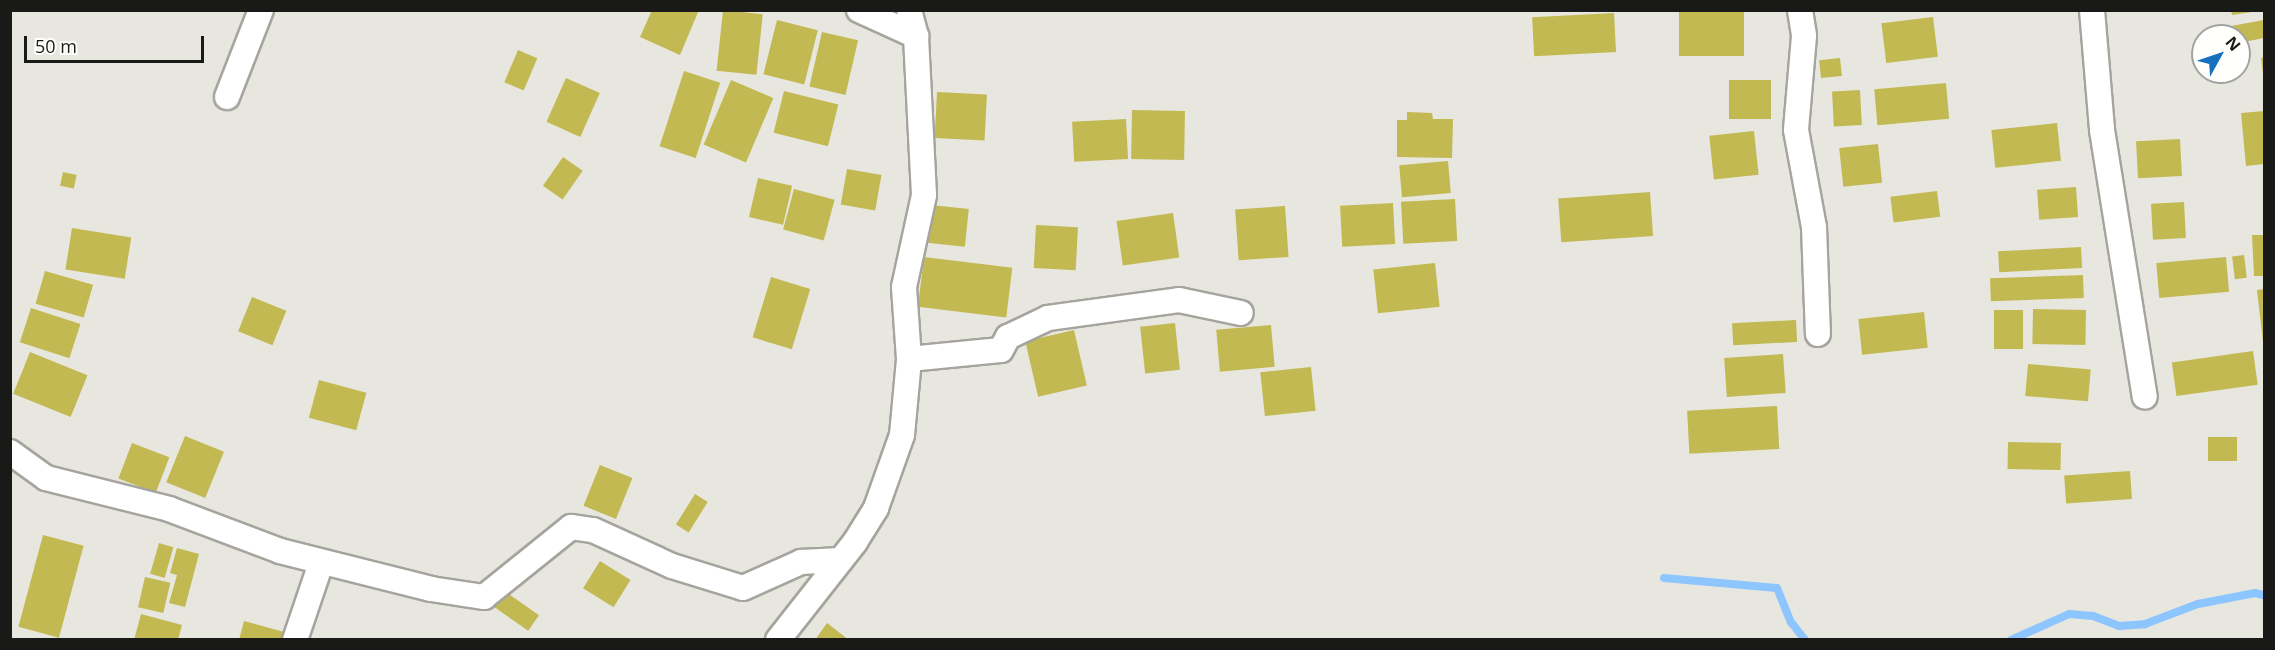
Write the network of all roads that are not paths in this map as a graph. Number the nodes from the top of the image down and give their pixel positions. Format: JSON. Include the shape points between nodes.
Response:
{"nodes":[{"id":1,"x":261,"y":10,"type":"edge"},
{"id":2,"x":859,"y":10,"type":"edge"},
{"id":3,"x":909,"y":10,"type":"edge"},
{"id":4,"x":1800,"y":10,"type":"edge"},
{"id":5,"x":2092,"y":10,"type":"edge"},
{"id":6,"x":916,"y":36,"type":"junction"},
{"id":7,"x":227,"y":97,"type":"dead end"},
{"id":8,"x":1241,"y":313,"type":"dead end"},
{"id":9,"x":1818,"y":334,"type":"dead end"},
{"id":10,"x":909,"y":359,"type":"junction"},
{"id":11,"x":2145,"y":397,"type":"dead end"},
{"id":12,"x":10,"y":452,"type":"edge"},
{"id":13,"x":841,"y":560,"type":"junction"},
{"id":14,"x":321,"y":563,"type":"junction"},
{"id":15,"x":295,"y":639,"type":"edge"},
{"id":16,"x":778,"y":639,"type":"edge"}],
"edges":[{"from":1,"to":7,"type":"street"},
{"from":2,"to":6,"type":"street"},
{"from":3,"to":6,"type":"street"},
{"from":4,"to":9,"type":"street","via":[[1804,36],[1796,130],[1814,227]]},
{"from":5,"to":11,"type":"street","via":[[2102,130]]},
{"from":6,"to":10,"type":"street","via":[[924,195],[904,287]]},
{"from":8,"to":10,"type":"street","via":[[1179,300],[1058,317],[1008,338],[1000,350]]},
{"from":10,"to":13,"type":"street","via":[[903,435],[876,508]]},
{"from":12,"to":14,"type":"street","via":[[46,478],[169,509]]},
{"from":13,"to":14,"type":"street","via":[[801,562],[743,588],[672,566],[593,530],[571,527],[484,597]]},
{"from":13,"to":16,"type":"street"},
{"from":14,"to":15,"type":"street"}]}
